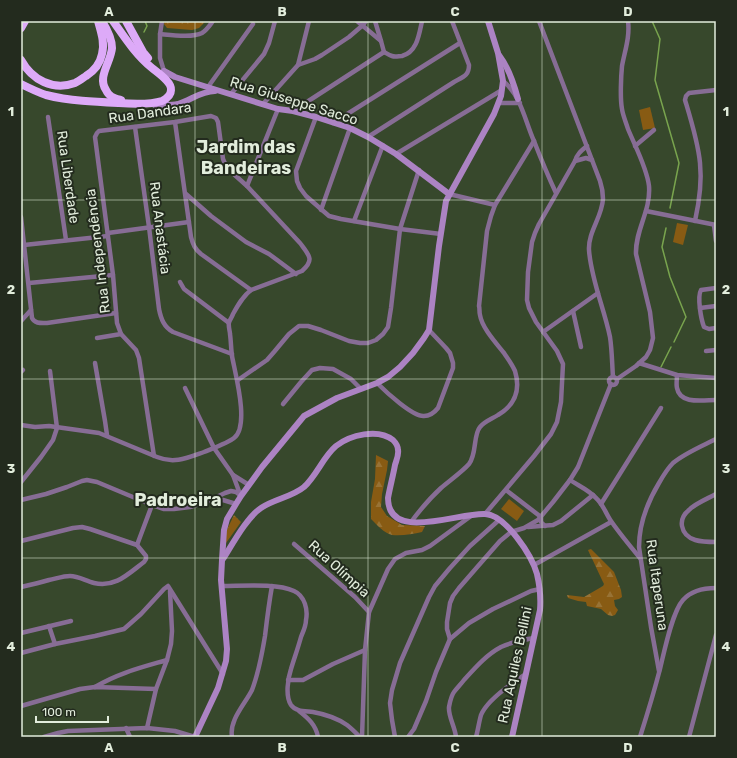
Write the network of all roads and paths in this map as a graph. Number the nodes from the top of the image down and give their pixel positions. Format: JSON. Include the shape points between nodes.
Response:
{"nodes":[{"id":1,"x":25,"y":21,"type":"edge"},
{"id":2,"x":98,"y":21,"type":"edge"},
{"id":3,"x":102,"y":21,"type":"edge"},
{"id":4,"x":113,"y":21,"type":"edge"},
{"id":5,"x":126,"y":21,"type":"edge"},
{"id":6,"x":162,"y":21,"type":"edge"},
{"id":7,"x":213,"y":21,"type":"edge"},
{"id":8,"x":275,"y":21,"type":"edge"},
{"id":9,"x":309,"y":21,"type":"edge"},
{"id":10,"x":357,"y":21,"type":"edge"},
{"id":11,"x":375,"y":21,"type":"edge"},
{"id":12,"x":422,"y":21,"type":"edge"},
{"id":13,"x":452,"y":21,"type":"edge"},
{"id":14,"x":488,"y":21,"type":"edge"},
{"id":15,"x":539,"y":21,"type":"edge"},
{"id":16,"x":628,"y":21,"type":"edge"},
{"id":17,"x":364,"y":23,"type":"edge"},
{"id":18,"x":253,"y":24,"type":"dead end"},
{"id":19,"x":21,"y":28,"type":"edge"},
{"id":20,"x":160,"y":34,"type":"junction"},
{"id":21,"x":381,"y":41,"type":"junction"},
{"id":22,"x":460,"y":43,"type":"junction"},
{"id":23,"x":384,"y":52,"type":"junction"},
{"id":24,"x":498,"y":53,"type":"junction"},
{"id":25,"x":21,"y":60,"type":"edge"},
{"id":26,"x":149,"y":62,"type":"junction"},
{"id":27,"x":298,"y":65,"type":"junction"},
{"id":28,"x":164,"y":71,"type":"junction"},
{"id":29,"x":503,"y":81,"type":"junction"},
{"id":30,"x":21,"y":84,"type":"edge"},
{"id":31,"x":208,"y":87,"type":"junction"},
{"id":32,"x":502,"y":90,"type":"junction"},
{"id":33,"x":716,"y":90,"type":"edge"},
{"id":34,"x":220,"y":91,"type":"junction"},
{"id":35,"x":231,"y":94,"type":"junction"},
{"id":36,"x":519,"y":101,"type":"junction"},
{"id":37,"x":499,"y":103,"type":"junction"},
{"id":38,"x":137,"y":104,"type":"junction"},
{"id":39,"x":263,"y":104,"type":"junction"},
{"id":40,"x":278,"y":109,"type":"junction"},
{"id":41,"x":293,"y":110,"type":"junction"},
{"id":42,"x":48,"y":117,"type":"dead end"},
{"id":43,"x":316,"y":117,"type":"junction"},
{"id":44,"x":175,"y":122,"type":"junction"},
{"id":45,"x":333,"y":123,"type":"junction"},
{"id":46,"x":135,"y":127,"type":"junction"},
{"id":47,"x":350,"y":128,"type":"junction"},
{"id":48,"x":654,"y":130,"type":"dead end"},
{"id":49,"x":368,"y":136,"type":"junction"},
{"id":50,"x":534,"y":141,"type":"junction"},
{"id":51,"x":95,"y":142,"type":"joint"},
{"id":52,"x":383,"y":145,"type":"junction"},
{"id":53,"x":587,"y":146,"type":"junction"},
{"id":54,"x":635,"y":146,"type":"junction"},
{"id":55,"x":396,"y":154,"type":"junction"},
{"id":56,"x":592,"y":160,"type":"junction"},
{"id":57,"x":575,"y":161,"type":"junction"},
{"id":58,"x":419,"y":170,"type":"junction"},
{"id":59,"x":247,"y":186,"type":"junction"},
{"id":60,"x":556,"y":193,"type":"junction"},
{"id":61,"x":186,"y":194,"type":"junction"},
{"id":62,"x":449,"y":194,"type":"junction"},
{"id":63,"x":495,"y":205,"type":"junction"},
{"id":64,"x":321,"y":210,"type":"junction"},
{"id":65,"x":646,"y":211,"type":"junction"},
{"id":66,"x":21,"y":217,"type":"edge"},
{"id":67,"x":354,"y":221,"type":"junction"},
{"id":68,"x":695,"y":221,"type":"junction"},
{"id":69,"x":189,"y":222,"type":"junction"},
{"id":70,"x":715,"y":225,"type":"edge"},
{"id":71,"x":149,"y":227,"type":"junction"},
{"id":72,"x":400,"y":230,"type":"junction"},
{"id":73,"x":441,"y":234,"type":"junction"},
{"id":74,"x":108,"y":235,"type":"junction"},
{"id":75,"x":66,"y":240,"type":"junction"},
{"id":76,"x":716,"y":241,"type":"edge"},
{"id":77,"x":24,"y":245,"type":"junction"},
{"id":78,"x":296,"y":274,"type":"junction"},
{"id":79,"x":113,"y":275,"type":"junction"},
{"id":80,"x":180,"y":282,"type":"dead end"},
{"id":81,"x":29,"y":283,"type":"junction"},
{"id":82,"x":716,"y":288,"type":"edge"},
{"id":83,"x":252,"y":290,"type":"junction"},
{"id":84,"x":598,"y":293,"type":"junction"},
{"id":85,"x":716,"y":306,"type":"edge"},
{"id":86,"x":700,"y":308,"type":"junction"},
{"id":87,"x":31,"y":310,"type":"junction"},
{"id":88,"x":573,"y":311,"type":"junction"},
{"id":89,"x":116,"y":314,"type":"junction"},
{"id":90,"x":21,"y":320,"type":"edge"},
{"id":91,"x":229,"y":323,"type":"junction"},
{"id":92,"x":716,"y":328,"type":"edge"},
{"id":93,"x":429,"y":330,"type":"junction"},
{"id":94,"x":543,"y":332,"type":"junction"},
{"id":95,"x":121,"y":334,"type":"junction"},
{"id":96,"x":97,"y":338,"type":"dead end"},
{"id":97,"x":581,"y":347,"type":"dead end"},
{"id":98,"x":716,"y":350,"type":"edge"},
{"id":99,"x":706,"y":351,"type":"dead end"},
{"id":100,"x":232,"y":354,"type":"junction"},
{"id":101,"x":95,"y":362,"type":"dead end"},
{"id":102,"x":639,"y":363,"type":"junction"},
{"id":103,"x":50,"y":372,"type":"dead end"},
{"id":104,"x":677,"y":376,"type":"junction"},
{"id":105,"x":615,"y":378,"type":"junction"},
{"id":106,"x":716,"y":378,"type":"edge"},
{"id":107,"x":238,"y":380,"type":"junction"},
{"id":108,"x":377,"y":384,"type":"junction"},
{"id":109,"x":185,"y":388,"type":"dead end"},
{"id":110,"x":361,"y":389,"type":"junction"},
{"id":111,"x":716,"y":400,"type":"edge"},
{"id":112,"x":283,"y":404,"type":"dead end"},
{"id":113,"x":661,"y":408,"type":"dead end"},
{"id":114,"x":105,"y":420,"type":"junction"},
{"id":115,"x":21,"y":425,"type":"edge"},
{"id":116,"x":57,"y":428,"type":"junction"},
{"id":117,"x":99,"y":433,"type":"junction"},
{"id":118,"x":107,"y":435,"type":"junction"},
{"id":119,"x":716,"y":439,"type":"edge"},
{"id":120,"x":214,"y":448,"type":"junction"},
{"id":121,"x":154,"y":456,"type":"junction"},
{"id":122,"x":233,"y":475,"type":"junction"},
{"id":123,"x":570,"y":480,"type":"junction"},
{"id":124,"x":21,"y":481,"type":"edge"},
{"id":125,"x":249,"y":485,"type":"junction"},
{"id":126,"x":506,"y":490,"type":"junction"},
{"id":127,"x":716,"y":494,"type":"edge"},
{"id":128,"x":593,"y":495,"type":"junction"},
{"id":129,"x":241,"y":496,"type":"junction"},
{"id":130,"x":21,"y":500,"type":"edge"},
{"id":131,"x":208,"y":502,"type":"junction"},
{"id":132,"x":236,"y":504,"type":"junction"},
{"id":133,"x":601,"y":504,"type":"junction"},
{"id":134,"x":152,"y":505,"type":"junction"},
{"id":135,"x":485,"y":514,"type":"junction"},
{"id":136,"x":473,"y":515,"type":"junction"},
{"id":137,"x":541,"y":517,"type":"junction"},
{"id":138,"x":500,"y":520,"type":"junction"},
{"id":139,"x":411,"y":522,"type":"junction"},
{"id":140,"x":611,"y":522,"type":"junction"},
{"id":141,"x":545,"y":526,"type":"junction"},
{"id":142,"x":524,"y":528,"type":"junction"},
{"id":143,"x":511,"y":532,"type":"junction"},
{"id":144,"x":21,"y":541,"type":"edge"},
{"id":145,"x":716,"y":542,"type":"edge"},
{"id":146,"x":294,"y":544,"type":"dead end"},
{"id":147,"x":137,"y":545,"type":"junction"},
{"id":148,"x":641,"y":559,"type":"junction"},
{"id":149,"x":222,"y":560,"type":"junction"},
{"id":150,"x":534,"y":565,"type":"junction"},
{"id":151,"x":222,"y":586,"type":"junction"},
{"id":152,"x":272,"y":586,"type":"junction"},
{"id":153,"x":21,"y":587,"type":"edge"},
{"id":154,"x":169,"y":588,"type":"junction"},
{"id":155,"x":716,"y":588,"type":"edge"},
{"id":156,"x":540,"y":589,"type":"junction"},
{"id":157,"x":369,"y":612,"type":"junction"},
{"id":158,"x":71,"y":621,"type":"dead end"},
{"id":159,"x":49,"y":626,"type":"junction"},
{"id":160,"x":21,"y":633,"type":"edge"},
{"id":161,"x":716,"y":635,"type":"edge"},
{"id":162,"x":450,"y":638,"type":"junction"},
{"id":163,"x":534,"y":638,"type":"junction"},
{"id":164,"x":55,"y":644,"type":"junction"},
{"id":165,"x":366,"y":650,"type":"junction"},
{"id":166,"x":21,"y":653,"type":"edge"},
{"id":167,"x":167,"y":660,"type":"junction"},
{"id":168,"x":659,"y":671,"type":"junction"},
{"id":169,"x":223,"y":674,"type":"junction"},
{"id":170,"x":526,"y":674,"type":"junction"},
{"id":171,"x":288,"y":680,"type":"junction"},
{"id":172,"x":95,"y":687,"type":"junction"},
{"id":173,"x":156,"y":690,"type":"junction"},
{"id":174,"x":21,"y":706,"type":"edge"},
{"id":175,"x":299,"y":711,"type":"junction"},
{"id":176,"x":126,"y":728,"type":"junction"},
{"id":177,"x":147,"y":728,"type":"junction"},
{"id":178,"x":77,"y":731,"type":"junction"},
{"id":179,"x":44,"y":737,"type":"edge"},
{"id":180,"x":75,"y":737,"type":"edge"},
{"id":181,"x":130,"y":737,"type":"edge"},
{"id":182,"x":195,"y":737,"type":"edge"},
{"id":183,"x":232,"y":737,"type":"edge"},
{"id":184,"x":318,"y":737,"type":"edge"},
{"id":185,"x":361,"y":737,"type":"edge"},
{"id":186,"x":395,"y":737,"type":"edge"},
{"id":187,"x":408,"y":737,"type":"edge"},
{"id":188,"x":456,"y":737,"type":"edge"},
{"id":189,"x":476,"y":737,"type":"edge"},
{"id":190,"x":512,"y":737,"type":"edge"},
{"id":191,"x":640,"y":737,"type":"edge"},
{"id":192,"x":689,"y":737,"type":"edge"}],
"edges":[{"from":1,"to":19,"type":"highway"},
{"from":2,"to":25,"type":"highway","via":[[102,35],[102,55],[90,74],[77,82],[54,86],[38,80],[25,68]]},
{"from":3,"to":38,"type":"highway","via":[[110,36],[112,48],[103,86],[113,98]]},
{"from":4,"to":26,"type":"highway","via":[[130,46]]},
{"from":5,"to":26,"type":"highway"},
{"from":6,"to":20,"type":"street"},
{"from":7,"to":20,"type":"street","via":[[197,35]]},
{"from":8,"to":35,"type":"street","via":[[270,43],[264,54]]},
{"from":9,"to":27,"type":"street"},
{"from":10,"to":17,"type":"street"},
{"from":11,"to":21,"type":"street"},
{"from":12,"to":23,"type":"street","via":[[411,52],[398,57]]},
{"from":13,"to":22,"type":"street"},
{"from":14,"to":24,"type":"main road"},
{"from":15,"to":53,"type":"street"},
{"from":16,"to":54,"type":"street","via":[[628,38],[622,67],[622,109]]},
{"from":17,"to":21,"type":"street"},
{"from":17,"to":27,"type":"street","via":[[349,37],[322,55]]},
{"from":18,"to":31,"type":"street"},
{"from":20,"to":28,"type":"street","via":[[160,58]]},
{"from":21,"to":23,"type":"street"},
{"from":22,"to":45,"type":"street"},
{"from":22,"to":49,"type":"street","via":[[469,65],[466,75]]},
{"from":23,"to":41,"type":"street"},
{"from":24,"to":29,"type":"main road"},
{"from":24,"to":36,"type":"main road","via":[[505,63]]},
{"from":26,"to":28,"type":"highway"},
{"from":26,"to":38,"type":"highway","via":[[170,85],[170,95],[163,101]]},
{"from":27,"to":39,"type":"street"},
{"from":28,"to":31,"type":"main road","name":"Rua Giuseppe Sacco"},
{"from":29,"to":32,"type":"main road"},
{"from":29,"to":36,"type":"street","via":[[509,85]]},
{"from":30,"to":38,"type":"highway","via":[[47,95],[86,101]]},
{"from":31,"to":34,"type":"main road","name":"Rua Giuseppe Sacco"},
{"from":32,"to":37,"type":"main road"},
{"from":32,"to":55,"type":"street"},
{"from":33,"to":68,"type":"street","via":[[689,93],[685,100],[700,163]]},
{"from":34,"to":35,"type":"main road","name":"Rua Giuseppe Sacco"},
{"from":34,"to":38,"type":"main road","via":[[201,93],[168,106]]},
{"from":35,"to":39,"type":"main road","name":"Rua Giuseppe Sacco"},
{"from":36,"to":37,"type":"street"},
{"from":36,"to":50,"type":"street"},
{"from":37,"to":62,"type":"main road"},
{"from":39,"to":40,"type":"main road","name":"Rua Giuseppe Sacco"},
{"from":40,"to":41,"type":"main road","name":"Rua Giuseppe Sacco"},
{"from":40,"to":59,"type":"street"},
{"from":41,"to":43,"type":"main road","name":"Rua Giuseppe Sacco"},
{"from":42,"to":75,"type":"street","name":"Rua Liberdade"},
{"from":43,"to":45,"type":"main road","name":"Rua Giuseppe Sacco"},
{"from":43,"to":64,"type":"street","via":[[296,171],[300,188]]},
{"from":44,"to":46,"type":"street","name":"Rua Dandara"},
{"from":44,"to":59,"type":"street","name":"Rua Dandara","via":[[214,116],[220,128],[225,164]]},
{"from":44,"to":61,"type":"street"},
{"from":45,"to":47,"type":"main road","name":"Rua Giuseppe Sacco"},
{"from":46,"to":51,"type":"street","name":"Rua Dandara","via":[[99,131],[95,134]]},
{"from":46,"to":71,"type":"street","name":"Rua Anastácia"},
{"from":47,"to":49,"type":"main road","name":"Rua Giuseppe Sacco"},
{"from":47,"to":64,"type":"street"},
{"from":48,"to":54,"type":"street"},
{"from":49,"to":52,"type":"main road","name":"Rua Giuseppe Sacco"},
{"from":50,"to":60,"type":"street"},
{"from":50,"to":63,"type":"street"},
{"from":51,"to":74,"type":"street","name":"Rua Independência"},
{"from":52,"to":55,"type":"main road","name":"Rua Giuseppe Sacco"},
{"from":52,"to":67,"type":"street"},
{"from":53,"to":56,"type":"street"},
{"from":53,"to":57,"type":"street","via":[[578,153]]},
{"from":54,"to":65,"type":"street","via":[[646,172],[649,187]]},
{"from":55,"to":58,"type":"main road","name":"Rua Giuseppe Sacco"},
{"from":56,"to":57,"type":"street","via":[[583,158]]},
{"from":56,"to":84,"type":"street","via":[[603,190],[603,200],[589,249]]},
{"from":57,"to":60,"type":"street"},
{"from":58,"to":62,"type":"main road","name":"Rua Giuseppe Sacco"},
{"from":58,"to":72,"type":"street"},
{"from":59,"to":78,"type":"street","via":[[295,237],[310,258],[308,266]]},
{"from":60,"to":94,"type":"street","via":[[535,233],[528,272],[529,308]]},
{"from":61,"to":69,"type":"street"},
{"from":61,"to":78,"type":"street","via":[[246,242],[269,254]]},
{"from":62,"to":63,"type":"street"},
{"from":62,"to":73,"type":"main road"},
{"from":63,"to":139,"type":"street","via":[[487,231],[480,316],[515,372],[515,397],[506,410],[481,426],[471,460],[424,504]]},
{"from":64,"to":67,"type":"street","via":[[329,216]]},
{"from":65,"to":68,"type":"street"},
{"from":65,"to":102,"type":"street","via":[[635,246],[650,312],[653,338],[650,350]]},
{"from":66,"to":77,"type":"street"},
{"from":67,"to":72,"type":"street"},
{"from":68,"to":70,"type":"street"},
{"from":69,"to":71,"type":"street"},
{"from":69,"to":83,"type":"street","via":[[191,237],[197,250]]},
{"from":70,"to":76,"type":"street"},
{"from":71,"to":74,"type":"street"},
{"from":71,"to":100,"type":"street","name":"Rua Anastácia","via":[[160,314],[165,326],[181,336]]},
{"from":72,"to":73,"type":"street"},
{"from":72,"to":107,"type":"street","via":[[388,327],[383,334],[376,340],[360,343],[308,326],[299,326],[267,360]]},
{"from":73,"to":93,"type":"main road"},
{"from":74,"to":75,"type":"street"},
{"from":74,"to":79,"type":"street","name":"Rua Independência"},
{"from":75,"to":77,"type":"street"},
{"from":77,"to":81,"type":"street"},
{"from":78,"to":83,"type":"street"},
{"from":79,"to":81,"type":"street"},
{"from":79,"to":89,"type":"street","name":"Rua Independência"},
{"from":80,"to":91,"type":"street","via":[[184,289]]},
{"from":81,"to":87,"type":"street"},
{"from":82,"to":86,"type":"street","via":[[700,291]]},
{"from":83,"to":91,"type":"street","via":[[239,304]]},
{"from":84,"to":88,"type":"street"},
{"from":84,"to":105,"type":"street","via":[[610,336]]},
{"from":85,"to":86,"type":"street"},
{"from":86,"to":92,"type":"street","via":[[706,328]]},
{"from":87,"to":89,"type":"street","via":[[33,321],[39,323]]},
{"from":87,"to":90,"type":"street"},
{"from":88,"to":94,"type":"street"},
{"from":88,"to":97,"type":"street"},
{"from":89,"to":95,"type":"street","name":"Rua Independência"},
{"from":91,"to":100,"type":"street"},
{"from":93,"to":108,"type":"main road","via":[[400,367]]},
{"from":93,"to":108,"type":"street","via":[[450,353],[453,368],[435,412],[422,417],[415,414]]},
{"from":94,"to":126,"type":"street","via":[[563,364],[557,422],[551,434]]},
{"from":95,"to":96,"type":"street"},
{"from":95,"to":121,"type":"street","name":"Rua Independência","via":[[136,350],[139,358]]},
{"from":98,"to":99,"type":"street"},
{"from":100,"to":107,"type":"street"},
{"from":101,"to":114,"type":"street"},
{"from":102,"to":104,"type":"street"},
{"from":102,"to":105,"type":"street"},
{"from":103,"to":116,"type":"street"},
{"from":104,"to":106,"type":"street"},
{"from":104,"to":111,"type":"street","via":[[678,392],[684,398]]},
{"from":105,"to":123,"type":"street","via":[[611,377],[609,380],[611,384]]},
{"from":107,"to":120,"type":"street","via":[[242,420],[240,431],[235,438]]},
{"from":108,"to":110,"type":"main road"},
{"from":109,"to":120,"type":"street"},
{"from":110,"to":112,"type":"street","via":[[351,379],[333,369],[320,368],[312,370]]},
{"from":110,"to":125,"type":"main road","via":[[337,398],[304,416]]},
{"from":113,"to":133,"type":"street"},
{"from":114,"to":117,"type":"street"},
{"from":114,"to":118,"type":"street"},
{"from":115,"to":116,"type":"street"},
{"from":116,"to":117,"type":"street"},
{"from":116,"to":124,"type":"street","via":[[53,440]]},
{"from":117,"to":118,"type":"street"},
{"from":118,"to":121,"type":"street"},
{"from":119,"to":148,"type":"street","name":"Rua Itaperuna","via":[[685,455],[668,469],[651,497],[642,521],[639,537]]},
{"from":120,"to":121,"type":"street","via":[[177,460],[164,460]]},
{"from":120,"to":122,"type":"street"},
{"from":122,"to":125,"type":"street"},
{"from":122,"to":129,"type":"street"},
{"from":123,"to":128,"type":"street"},
{"from":123,"to":137,"type":"street"},
{"from":125,"to":129,"type":"main road"},
{"from":126,"to":135,"type":"street"},
{"from":126,"to":137,"type":"street"},
{"from":127,"to":145,"type":"street","via":[[688,510],[682,517],[686,535],[703,542]]},
{"from":128,"to":133,"type":"street"},
{"from":128,"to":141,"type":"street","via":[[561,521]]},
{"from":129,"to":131,"type":"street","via":[[231,491]]},
{"from":129,"to":132,"type":"main road"},
{"from":130,"to":134,"type":"street","via":[[87,480]]},
{"from":131,"to":132,"type":"street","via":[[223,500]]},
{"from":131,"to":134,"type":"street","via":[[174,509]]},
{"from":132,"to":149,"type":"main road","via":[[224,530]]},
{"from":133,"to":140,"type":"street"},
{"from":134,"to":147,"type":"street"},
{"from":135,"to":136,"type":"main road","name":"Rua Aquiles Bellini"},
{"from":135,"to":138,"type":"main road","name":"Rua Aquiles Bellini"},
{"from":136,"to":139,"type":"main road","name":"Rua Aquiles Bellini","via":[[422,523]]},
{"from":136,"to":157,"type":"street","via":[[430,546],[394,559]]},
{"from":137,"to":141,"type":"street","via":[[541,522]]},
{"from":137,"to":142,"type":"street"},
{"from":138,"to":143,"type":"main road","name":"Rua Aquiles Bellini"},
{"from":138,"to":186,"type":"street","via":[[470,546],[428,597],[400,663],[392,690],[390,703]]},
{"from":139,"to":149,"type":"main road","via":[[395,516],[388,504],[398,446],[384,435],[356,436],[329,453],[304,487],[256,512]]},
{"from":140,"to":148,"type":"street"},
{"from":140,"to":150,"type":"street"},
{"from":141,"to":142,"type":"street"},
{"from":142,"to":143,"type":"street"},
{"from":143,"to":150,"type":"main road","name":"Rua Aquiles Bellini"},
{"from":143,"to":162,"type":"street","via":[[489,553],[453,596],[447,622]]},
{"from":144,"to":147,"type":"street","via":[[82,527]]},
{"from":146,"to":157,"type":"street","name":"Rua Olímpia"},
{"from":147,"to":153,"type":"street","via":[[146,559],[114,583],[102,584],[71,576]]},
{"from":148,"to":168,"type":"street","name":"Rua Itaperuna"},
{"from":149,"to":151,"type":"main road"},
{"from":150,"to":156,"type":"main road","name":"Rua Aquiles Bellini"},
{"from":151,"to":152,"type":"street"},
{"from":151,"to":169,"type":"main road","via":[[227,649]]},
{"from":152,"to":171,"type":"street","via":[[295,591],[307,608],[306,621]]},
{"from":152,"to":183,"type":"street","via":[[257,677],[233,723]]},
{"from":154,"to":164,"type":"street","via":[[164,589],[124,629]]},
{"from":154,"to":167,"type":"street","via":[[172,631]]},
{"from":154,"to":169,"type":"street"},
{"from":155,"to":168,"type":"street","via":[[700,590],[682,601],[670,629]]},
{"from":156,"to":162,"type":"street","via":[[493,609]]},
{"from":156,"to":163,"type":"main road","name":"Rua Aquiles Bellini","via":[[540,610]]},
{"from":157,"to":165,"type":"street"},
{"from":158,"to":159,"type":"street"},
{"from":159,"to":160,"type":"street"},
{"from":159,"to":164,"type":"street"},
{"from":161,"to":192,"type":"street"},
{"from":162,"to":187,"type":"street","via":[[423,708]]},
{"from":163,"to":170,"type":"main road","name":"Rua Aquiles Bellini"},
{"from":163,"to":188,"type":"street","via":[[519,640],[493,652],[454,692],[449,709]]},
{"from":164,"to":166,"type":"street"},
{"from":165,"to":171,"type":"street","via":[[303,680]]},
{"from":165,"to":185,"type":"street"},
{"from":167,"to":172,"type":"street","via":[[123,673]]},
{"from":167,"to":173,"type":"street"},
{"from":168,"to":191,"type":"street"},
{"from":169,"to":182,"type":"main road"},
{"from":170,"to":189,"type":"street","via":[[506,688],[486,708],[481,715]]},
{"from":170,"to":190,"type":"main road","name":"Rua Aquiles Bellini"},
{"from":171,"to":175,"type":"street","via":[[290,704]]},
{"from":172,"to":173,"type":"street"},
{"from":172,"to":174,"type":"street"},
{"from":173,"to":177,"type":"street"},
{"from":175,"to":184,"type":"street","via":[[312,722]]},
{"from":175,"to":185,"type":"street","via":[[330,716]]},
{"from":176,"to":177,"type":"street"},
{"from":176,"to":178,"type":"street"},
{"from":176,"to":181,"type":"street"},
{"from":177,"to":182,"type":"street","via":[[175,731]]},
{"from":178,"to":179,"type":"street"},
{"from":178,"to":180,"type":"street"}]}
